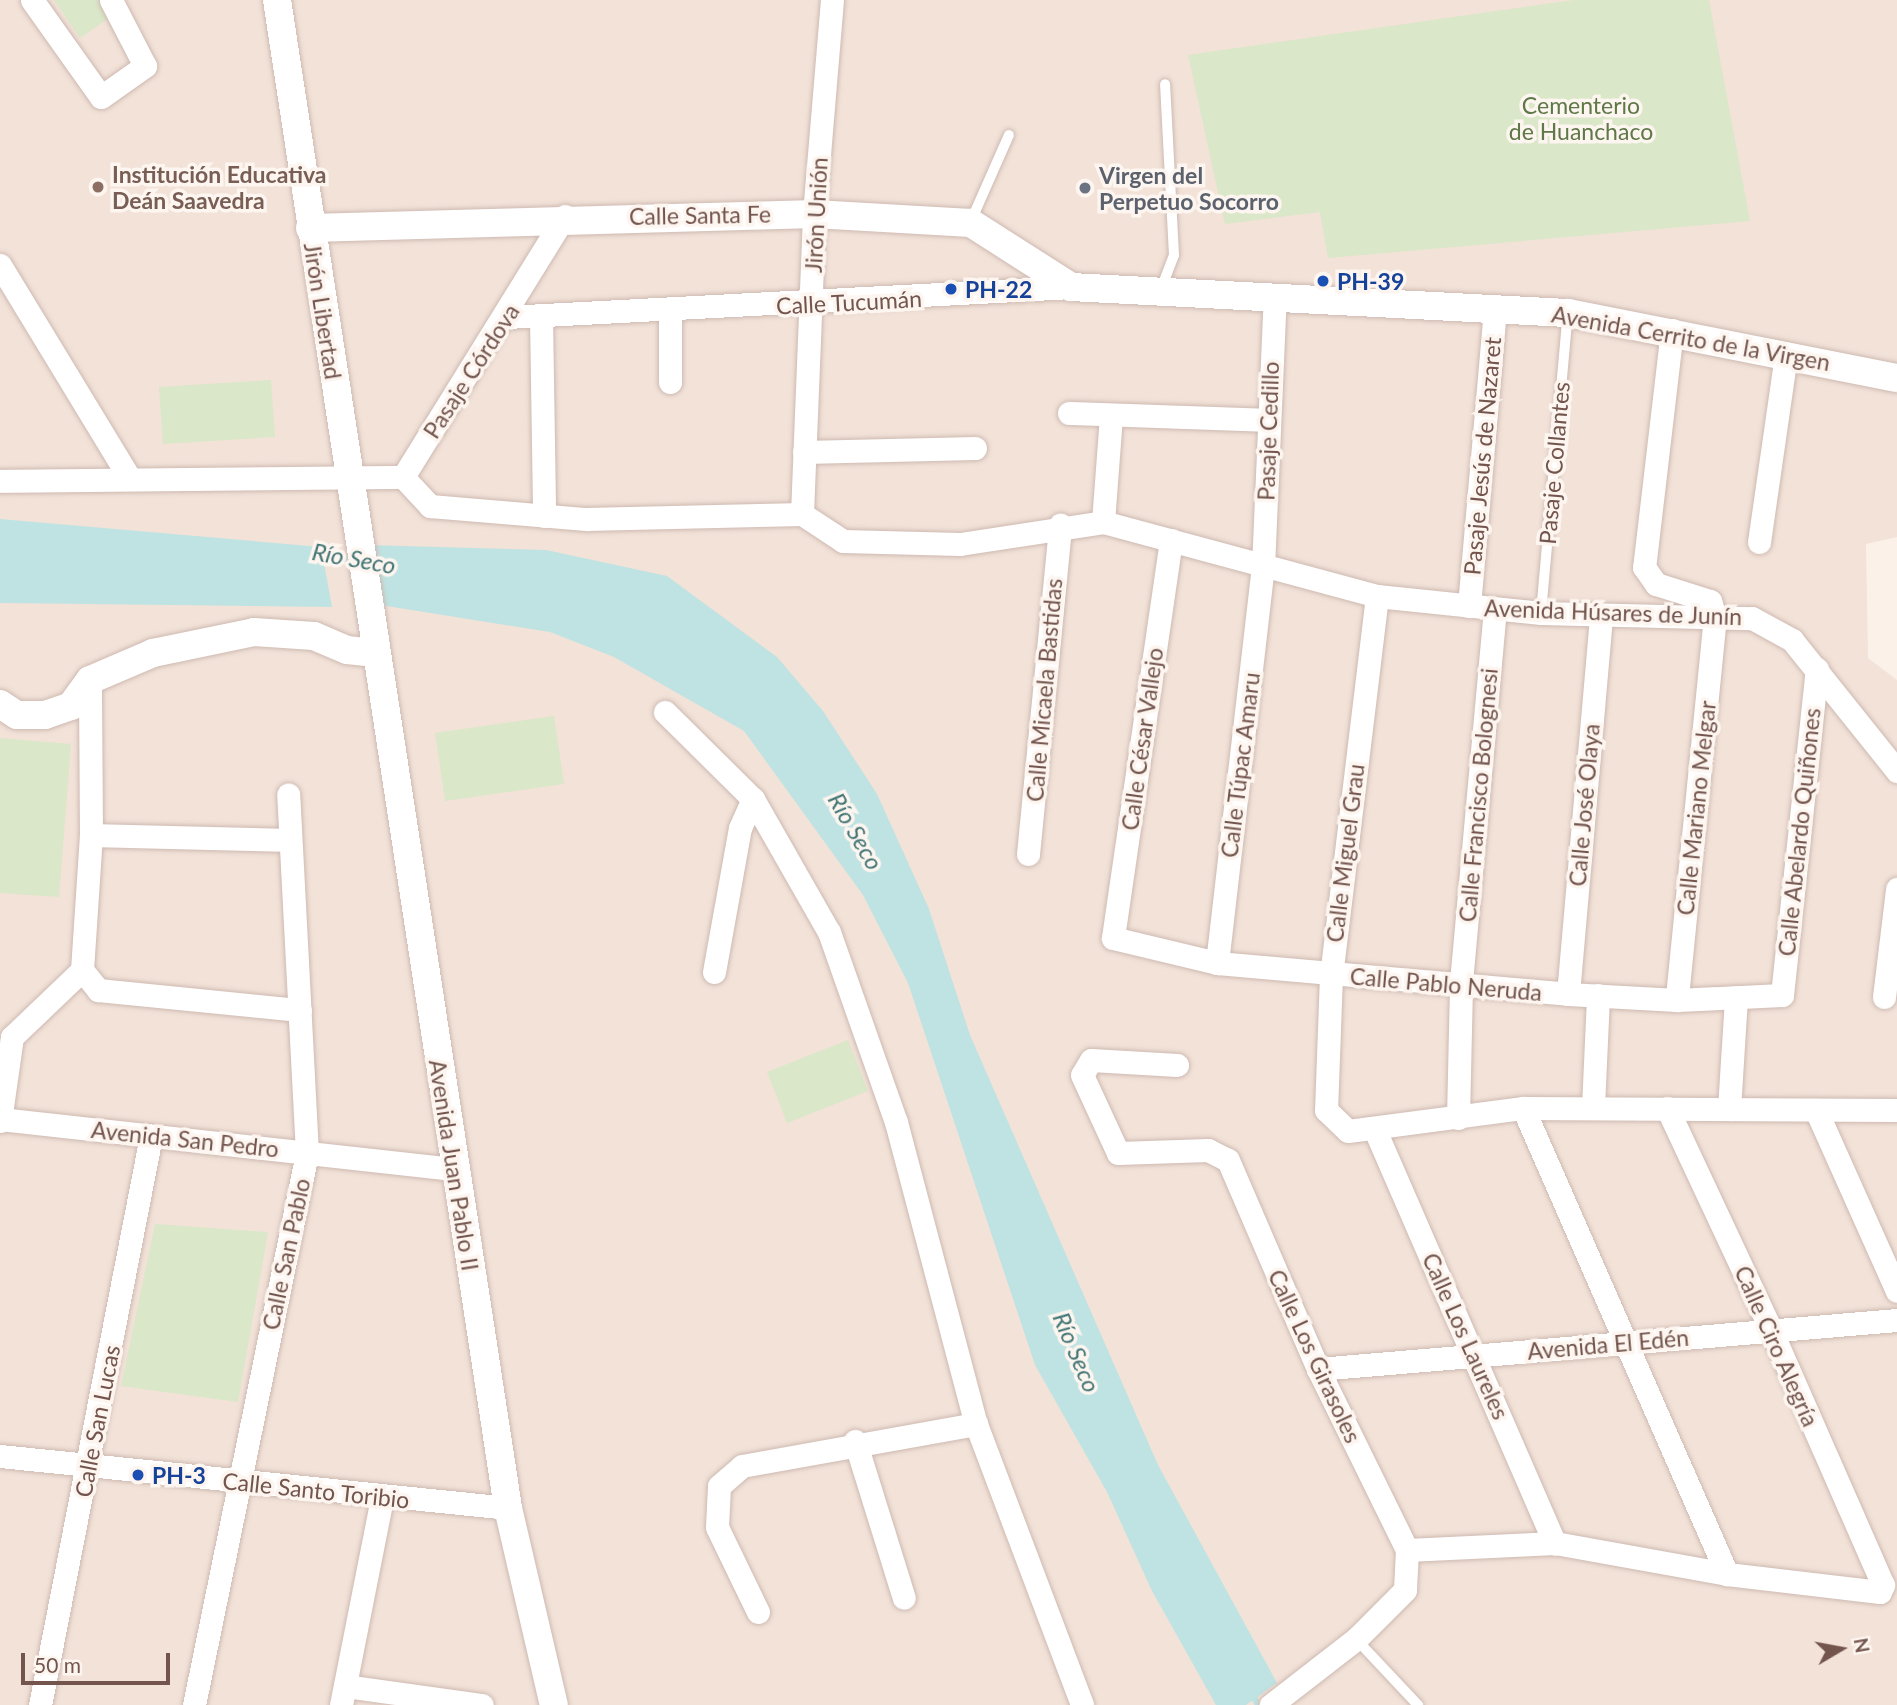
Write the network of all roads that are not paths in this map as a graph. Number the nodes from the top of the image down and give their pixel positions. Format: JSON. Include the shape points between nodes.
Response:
{"nodes":[{"id":1,"x":32,"y":0,"type":"edge"},
{"id":2,"x":111,"y":0,"type":"edge"},
{"id":3,"x":277,"y":0,"type":"edge"},
{"id":4,"x":832,"y":0,"type":"edge"},
{"id":5,"x":1165,"y":84,"type":"dead end"},
{"id":6,"x":1009,"y":135,"type":"dead end"},
{"id":7,"x":814,"y":214,"type":"junction"},
{"id":8,"x":565,"y":216,"type":"junction"},
{"id":9,"x":971,"y":223,"type":"junction"},
{"id":10,"x":310,"y":228,"type":"junction"},
{"id":11,"x":0,"y":265,"type":"edge"},
{"id":12,"x":1072,"y":287,"type":"junction"},
{"id":13,"x":1161,"y":289,"type":"junction"},
{"id":14,"x":1275,"y":296,"type":"junction"},
{"id":15,"x":811,"y":306,"type":"junction"},
{"id":16,"x":1495,"y":306,"type":"junction"},
{"id":17,"x":670,"y":311,"type":"junction"},
{"id":18,"x":1568,"y":313,"type":"junction"},
{"id":19,"x":541,"y":316,"type":"junction"},
{"id":20,"x":506,"y":317,"type":"junction"},
{"id":21,"x":1672,"y":330,"type":"junction"},
{"id":22,"x":1786,"y":354,"type":"junction"},
{"id":23,"x":1897,"y":378,"type":"edge"},
{"id":24,"x":670,"y":382,"type":"dead end"},
{"id":25,"x":1069,"y":413,"type":"dead end"},
{"id":26,"x":1111,"y":416,"type":"junction"},
{"id":27,"x":1267,"y":420,"type":"junction"},
{"id":28,"x":975,"y":448,"type":"dead end"},
{"id":29,"x":804,"y":452,"type":"junction"},
{"id":30,"x":403,"y":477,"type":"junction"},
{"id":31,"x":348,"y":478,"type":"junction"},
{"id":32,"x":130,"y":479,"type":"junction"},
{"id":33,"x":0,"y":481,"type":"edge"},
{"id":34,"x":802,"y":514,"type":"junction"},
{"id":35,"x":544,"y":516,"type":"junction"},
{"id":36,"x":1103,"y":522,"type":"junction"},
{"id":37,"x":1060,"y":525,"type":"junction"},
{"id":38,"x":1171,"y":540,"type":"junction"},
{"id":39,"x":1759,"y":542,"type":"dead end"},
{"id":40,"x":1263,"y":567,"type":"junction"},
{"id":41,"x":1377,"y":596,"type":"junction"},
{"id":42,"x":1469,"y":606,"type":"junction"},
{"id":43,"x":1495,"y":608,"type":"junction"},
{"id":44,"x":1541,"y":613,"type":"junction"},
{"id":45,"x":1601,"y":615,"type":"junction"},
{"id":46,"x":1715,"y":616,"type":"junction"},
{"id":47,"x":370,"y":622,"type":"joint"},
{"id":48,"x":374,"y":653,"type":"junction"},
{"id":49,"x":1817,"y":669,"type":"junction"},
{"id":50,"x":90,"y":680,"type":"junction"},
{"id":51,"x":0,"y":704,"type":"edge"},
{"id":52,"x":665,"y":712,"type":"dead end"},
{"id":53,"x":1897,"y":771,"type":"edge"},
{"id":54,"x":288,"y":795,"type":"dead end"},
{"id":55,"x":753,"y":799,"type":"junction"},
{"id":56,"x":91,"y":835,"type":"junction"},
{"id":57,"x":290,"y":840,"type":"junction"},
{"id":58,"x":1028,"y":855,"type":"dead end"},
{"id":59,"x":1897,"y":889,"type":"edge"},
{"id":60,"x":1113,"y":938,"type":"joint"},
{"id":61,"x":1217,"y":963,"type":"junction"},
{"id":62,"x":82,"y":970,"type":"junction"},
{"id":63,"x":714,"y":972,"type":"dead end"},
{"id":64,"x":1331,"y":975,"type":"junction"},
{"id":65,"x":1461,"y":982,"type":"junction"},
{"id":66,"x":1568,"y":994,"type":"junction"},
{"id":67,"x":1598,"y":995,"type":"junction"},
{"id":68,"x":1782,"y":995,"type":"joint"},
{"id":69,"x":1736,"y":997,"type":"junction"},
{"id":70,"x":1884,"y":998,"type":"dead end"},
{"id":71,"x":1677,"y":1000,"type":"junction"},
{"id":72,"x":300,"y":1010,"type":"junction"},
{"id":73,"x":1177,"y":1065,"type":"dead end"},
{"id":74,"x":1592,"y":1107,"type":"junction"},
{"id":75,"x":1524,"y":1108,"type":"junction"},
{"id":76,"x":1667,"y":1108,"type":"junction"},
{"id":77,"x":1729,"y":1109,"type":"junction"},
{"id":78,"x":1816,"y":1110,"type":"junction"},
{"id":79,"x":1897,"y":1110,"type":"edge"},
{"id":80,"x":1458,"y":1118,"type":"junction"},
{"id":81,"x":0,"y":1119,"type":"edge"},
{"id":82,"x":1375,"y":1130,"type":"junction"},
{"id":83,"x":151,"y":1136,"type":"junction"},
{"id":84,"x":307,"y":1153,"type":"junction"},
{"id":85,"x":453,"y":1169,"type":"junction"},
{"id":86,"x":1897,"y":1291,"type":"edge"},
{"id":87,"x":1897,"y":1320,"type":"edge"},
{"id":88,"x":1771,"y":1330,"type":"junction"},
{"id":89,"x":1623,"y":1343,"type":"junction"},
{"id":90,"x":1476,"y":1356,"type":"junction"},
{"id":91,"x":1318,"y":1369,"type":"junction"},
{"id":92,"x":976,"y":1424,"type":"junction"},
{"id":93,"x":855,"y":1441,"type":"junction"},
{"id":94,"x":0,"y":1456,"type":"edge"},
{"id":95,"x":90,"y":1465,"type":"junction"},
{"id":96,"x":239,"y":1482,"type":"junction"},
{"id":97,"x":382,"y":1498,"type":"junction"},
{"id":98,"x":508,"y":1508,"type":"junction"},
{"id":99,"x":1555,"y":1543,"type":"junction"},
{"id":100,"x":1407,"y":1550,"type":"junction"},
{"id":101,"x":1727,"y":1574,"type":"junction"},
{"id":102,"x":904,"y":1598,"type":"dead end"},
{"id":103,"x":758,"y":1612,"type":"dead end"},
{"id":104,"x":1356,"y":1639,"type":"junction"},
{"id":105,"x":343,"y":1696,"type":"edge"},
{"id":106,"x":439,"y":1702,"type":"edge"},
{"id":107,"x":40,"y":1705,"type":"edge"},
{"id":108,"x":194,"y":1705,"type":"edge"},
{"id":109,"x":482,"y":1705,"type":"edge"},
{"id":110,"x":554,"y":1705,"type":"edge"},
{"id":111,"x":1082,"y":1705,"type":"edge"},
{"id":112,"x":1271,"y":1705,"type":"edge"},
{"id":113,"x":1418,"y":1705,"type":"edge"}],
"edges":[{"from":1,"to":2,"type":"street","via":[[101,97],[145,66]]},
{"from":3,"to":10,"type":"street","name":"Jirón Libertad"},
{"from":4,"to":7,"type":"street","name":"Jirón Unión"},
{"from":5,"to":13,"type":"lane","via":[[1175,227],[1174,255]]},
{"from":6,"to":9,"type":"lane"},
{"from":7,"to":8,"type":"street","name":"Calle Santa Fe"},
{"from":7,"to":9,"type":"street","name":"Calle Santa Fe"},
{"from":7,"to":15,"type":"street","name":"Jirón Unión"},
{"from":8,"to":10,"type":"street","name":"Calle Santa Fe"},
{"from":8,"to":20,"type":"street","name":"Pasaje Córdova"},
{"from":9,"to":12,"type":"street","name":"Calle Santa Fe"},
{"from":10,"to":31,"type":"street","name":"Jirón Libertad"},
{"from":11,"to":32,"type":"street"},
{"from":12,"to":13,"type":"street","name":"Calle Tucumán"},
{"from":12,"to":15,"type":"street","name":"Calle Tucumán"},
{"from":13,"to":14,"type":"street","name":"Calle Tucumán"},
{"from":14,"to":16,"type":"street","name":"Avenida Cerrito de la Virgen"},
{"from":14,"to":27,"type":"street","name":"Pasaje Cedillo"},
{"from":15,"to":17,"type":"street","name":"Calle Tucumán"},
{"from":15,"to":29,"type":"street","name":"Jirón Unión"},
{"from":16,"to":18,"type":"street","name":"Avenida Cerrito de la Virgen"},
{"from":16,"to":42,"type":"street","name":"Pasaje Jesús de Nazaret"},
{"from":17,"to":19,"type":"street","name":"Calle Tucumán"},
{"from":17,"to":24,"type":"street"},
{"from":18,"to":21,"type":"street","name":"Avenida Cerrito de la Virgen"},
{"from":18,"to":44,"type":"lane","name":"Pasaje Collantes"},
{"from":19,"to":20,"type":"street","name":"Calle Tucumán"},
{"from":19,"to":35,"type":"street"},
{"from":20,"to":30,"type":"street","name":"Pasaje Córdova"},
{"from":21,"to":22,"type":"street","name":"Avenida Cerrito de la Virgen"},
{"from":21,"to":46,"type":"street","via":[[1644,567],[1656,584],[1710,601]]},
{"from":22,"to":23,"type":"street","name":"Avenida Cerrito de la Virgen"},
{"from":22,"to":39,"type":"street"},
{"from":25,"to":26,"type":"street"},
{"from":26,"to":27,"type":"street"},
{"from":26,"to":36,"type":"street"},
{"from":27,"to":40,"type":"street","name":"Pasaje Cedillo"},
{"from":28,"to":29,"type":"street"},
{"from":29,"to":34,"type":"street","name":"Jirón Unión"},
{"from":30,"to":31,"type":"street"},
{"from":30,"to":35,"type":"street","via":[[430,506]]},
{"from":31,"to":32,"type":"street"},
{"from":31,"to":47,"type":"street","name":"Jirón Libertad"},
{"from":32,"to":33,"type":"street"},
{"from":34,"to":35,"type":"street"},
{"from":34,"to":37,"type":"street","name":"Avenida Húsares de Junín","via":[[843,541],[960,544]]},
{"from":36,"to":37,"type":"street","name":"Avenida Húsares de Junín"},
{"from":36,"to":38,"type":"street","name":"Avenida Húsares de Junín"},
{"from":37,"to":58,"type":"street","name":"Calle Micaela Bastidas"},
{"from":38,"to":40,"type":"street","name":"Avenida Húsares de Junín"},
{"from":38,"to":60,"type":"street","name":"Calle César Vallejo"},
{"from":40,"to":41,"type":"street","name":"Avenida Húsares de Junín"},
{"from":40,"to":61,"type":"street","name":"Calle Túpac Amaru"},
{"from":41,"to":42,"type":"street","name":"Avenida Húsares de Junín"},
{"from":41,"to":64,"type":"street","name":"Calle Miguel Grau"},
{"from":42,"to":43,"type":"street","name":"Avenida Húsares de Junín"},
{"from":43,"to":44,"type":"street","name":"Avenida Húsares de Junín"},
{"from":43,"to":65,"type":"street","name":"Calle Francisco Bolognesi"},
{"from":44,"to":45,"type":"street","name":"Avenida Húsares de Junín"},
{"from":45,"to":46,"type":"street","name":"Avenida Húsares de Junín"},
{"from":45,"to":66,"type":"street","name":"Calle José Olaya"},
{"from":46,"to":49,"type":"street","name":"Avenida Húsares de Junín","via":[[1774,625]]},
{"from":46,"to":71,"type":"street","name":"Calle Mariano Melgar"},
{"from":47,"to":48,"type":"street","name":"Avenida Juan Pablo II"},
{"from":48,"to":50,"type":"street","via":[[347,650],[314,636],[254,632],[153,653]]},
{"from":48,"to":85,"type":"street","name":"Avenida Juan Pablo II"},
{"from":49,"to":53,"type":"street","name":"Avenida Húsares de Junín"},
{"from":49,"to":68,"type":"street","name":"Calle Abelardo Quiñones"},
{"from":50,"to":51,"type":"street","via":[[71,706],[45,715],[17,715]]},
{"from":50,"to":56,"type":"street"},
{"from":52,"to":55,"type":"street"},
{"from":54,"to":57,"type":"street","name":"Calle San Pablo"},
{"from":55,"to":63,"type":"street","via":[[740,828]]},
{"from":55,"to":92,"type":"street","via":[[829,932],[896,1122]]},
{"from":56,"to":57,"type":"street"},
{"from":56,"to":62,"type":"street"},
{"from":57,"to":72,"type":"street","name":"Calle San Pablo"},
{"from":59,"to":70,"type":"street"},
{"from":60,"to":61,"type":"street","name":"Calle Pablo Neruda"},
{"from":61,"to":64,"type":"street","name":"Calle Pablo Neruda"},
{"from":62,"to":72,"type":"street","via":[[98,990]]},
{"from":62,"to":81,"type":"street","via":[[12,1037]]},
{"from":64,"to":65,"type":"street","name":"Calle Pablo Neruda"},
{"from":64,"to":82,"type":"street","name":"Calle Miguel Grau","via":[[1326,1110],[1348,1131]]},
{"from":65,"to":66,"type":"street","name":"Calle Pablo Neruda"},
{"from":65,"to":80,"type":"street","name":"Calle Francisco Bolognesi"},
{"from":66,"to":67,"type":"street","name":"Calle Pablo Neruda"},
{"from":67,"to":71,"type":"street","name":"Calle Pablo Neruda"},
{"from":67,"to":74,"type":"street"},
{"from":68,"to":69,"type":"street","name":"Calle Pablo Neruda"},
{"from":69,"to":71,"type":"street","name":"Calle Pablo Neruda"},
{"from":69,"to":77,"type":"street"},
{"from":72,"to":84,"type":"street","name":"Calle San Pablo"},
{"from":73,"to":91,"type":"street","name":"Calle Los Girasoles","via":[[1091,1060],[1082,1075],[1118,1153],[1208,1150],[1228,1160]]},
{"from":74,"to":75,"type":"street"},
{"from":74,"to":76,"type":"street"},
{"from":75,"to":80,"type":"street"},
{"from":75,"to":89,"type":"street"},
{"from":76,"to":77,"type":"street"},
{"from":76,"to":88,"type":"street","name":"Calle Ciro Alegría"},
{"from":77,"to":78,"type":"street"},
{"from":78,"to":79,"type":"street"},
{"from":78,"to":86,"type":"street"},
{"from":80,"to":82,"type":"street"},
{"from":81,"to":83,"type":"street","name":"Avenida San Pedro"},
{"from":82,"to":90,"type":"street","name":"Calle Los Laureles"},
{"from":83,"to":84,"type":"street","name":"Avenida San Pedro"},
{"from":83,"to":95,"type":"street","name":"Calle San Lucas"},
{"from":84,"to":85,"type":"street","name":"Avenida San Pedro"},
{"from":84,"to":96,"type":"street","name":"Calle San Pablo"},
{"from":85,"to":98,"type":"street","name":"Avenida Juan Pablo II"},
{"from":87,"to":88,"type":"street","name":"Avenida El Edén"},
{"from":88,"to":89,"type":"street","name":"Avenida El Edén"},
{"from":88,"to":101,"type":"street","name":"Calle Ciro Alegría","via":[[1883,1585],[1874,1595]]},
{"from":89,"to":90,"type":"street","name":"Avenida El Edén"},
{"from":89,"to":101,"type":"street"},
{"from":90,"to":91,"type":"street","name":"Avenida El Edén"},
{"from":90,"to":99,"type":"street","name":"Calle Los Laureles"},
{"from":91,"to":100,"type":"street","name":"Calle Los Girasoles"},
{"from":92,"to":93,"type":"street"},
{"from":92,"to":111,"type":"street"},
{"from":93,"to":102,"type":"street"},
{"from":93,"to":103,"type":"street","via":[[742,1466],[719,1486],[717,1527]]},
{"from":94,"to":95,"type":"street","name":"Calle Santo Toribio"},
{"from":95,"to":96,"type":"street","name":"Calle Santo Toribio"},
{"from":95,"to":107,"type":"street","name":"Calle San Lucas"},
{"from":96,"to":97,"type":"street","name":"Calle Santo Toribio"},
{"from":96,"to":108,"type":"street","name":"Calle San Pablo"},
{"from":97,"to":98,"type":"street","name":"Calle Santo Toribio"},
{"from":97,"to":105,"type":"street"},
{"from":98,"to":110,"type":"street","name":"Avenida Juan Pablo II"},
{"from":99,"to":100,"type":"street"},
{"from":99,"to":101,"type":"street"},
{"from":100,"to":104,"type":"street","via":[[1405,1590]]},
{"from":104,"to":112,"type":"street"},
{"from":104,"to":113,"type":"lane"},
{"from":105,"to":106,"type":"street"},
{"from":106,"to":109,"type":"street"}]}
